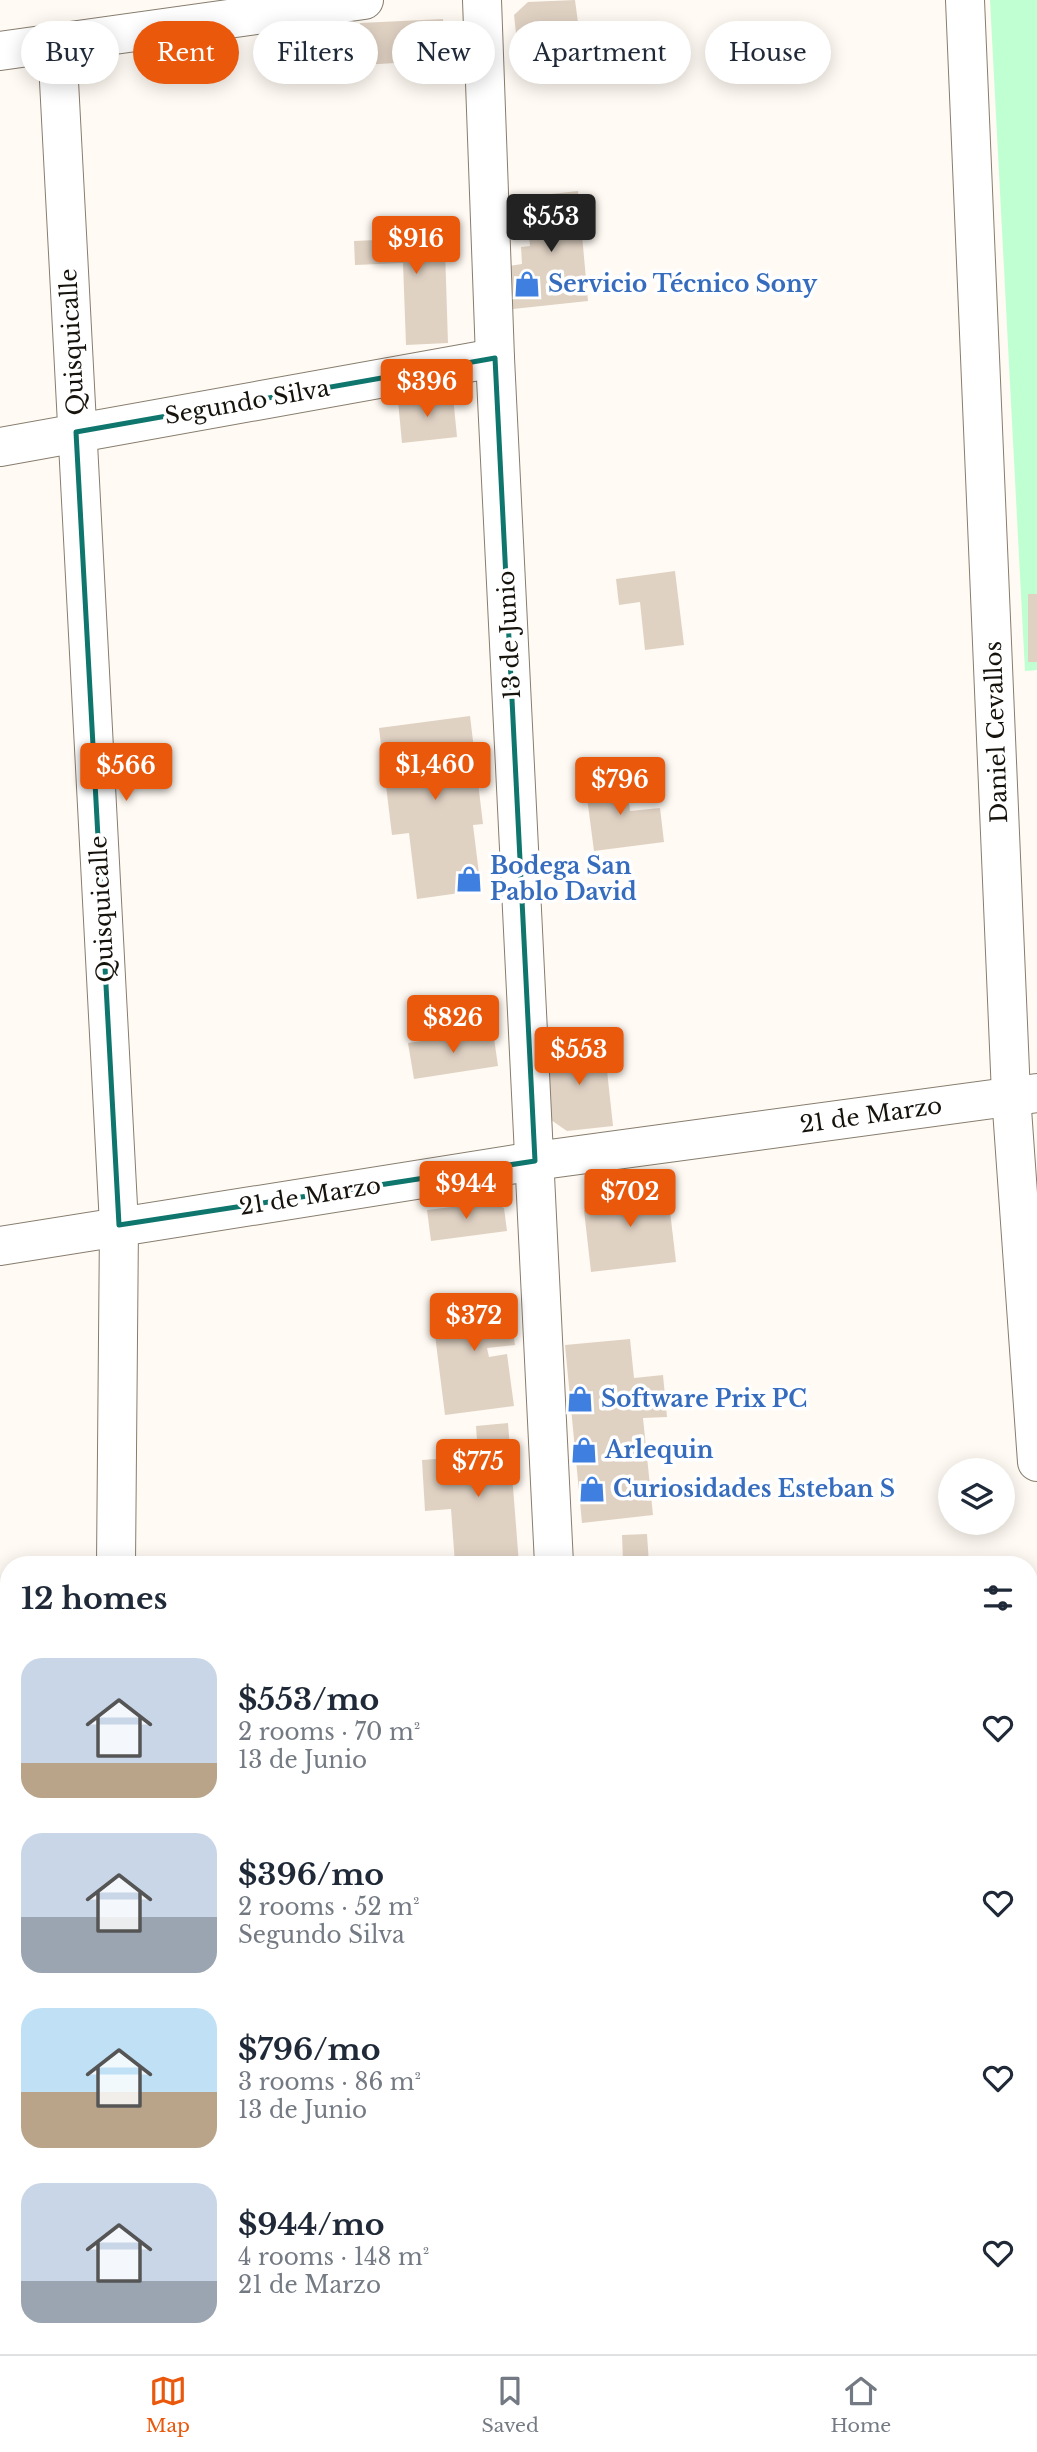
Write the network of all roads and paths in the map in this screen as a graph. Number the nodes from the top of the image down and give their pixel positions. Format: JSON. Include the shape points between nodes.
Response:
{"nodes":[{"id":1,"x":364,"y":0,"type":"edge"},
{"id":2,"x":482,"y":0,"type":"edge"},
{"id":3,"x":965,"y":0,"type":"edge"},
{"id":4,"x":119,"y":34,"type":"edge"},
{"id":5,"x":21,"y":48,"type":"edge"},
{"id":6,"x":0,"y":51,"type":"edge"},
{"id":7,"x":60,"y":84,"type":"edge"},
{"id":8,"x":495,"y":358,"type":"junction"},
{"id":9,"x":76,"y":432,"type":"junction"},
{"id":10,"x":0,"y":447,"type":"edge"},
{"id":11,"x":1024,"y":1094,"type":"edge"},
{"id":12,"x":536,"y":1161,"type":"junction"},
{"id":13,"x":119,"y":1225,"type":"junction"},
{"id":14,"x":0,"y":1246,"type":"edge"},
{"id":15,"x":1037,"y":1462,"type":"edge"},
{"id":16,"x":116,"y":1556,"type":"edge"},
{"id":17,"x":554,"y":1556,"type":"edge"}],
"edges":[{"from":1,"to":4,"type":"street"},
{"from":2,"to":8,"type":"street","name":"13 de Junio"},
{"from":3,"to":11,"type":"street","name":"Daniel Cevallos"},
{"from":5,"to":6,"type":"street"},
{"from":7,"to":9,"type":"street","name":"Quisquicalle"},
{"from":8,"to":9,"type":"street","name":"Segundo Silva"},
{"from":8,"to":12,"type":"street","name":"13 de Junio"},
{"from":9,"to":10,"type":"street","name":"Segundo Silva"},
{"from":9,"to":13,"type":"street","name":"Quisquicalle"},
{"from":11,"to":12,"type":"street","name":"21 de Marzo"},
{"from":11,"to":15,"type":"street","name":"Daniel Cevallos"},
{"from":12,"to":13,"type":"street","name":"21 de Marzo"},
{"from":12,"to":17,"type":"street","name":"13 de Junio"},
{"from":13,"to":14,"type":"street","name":"21 de Marzo"},
{"from":13,"to":16,"type":"street","name":"Quisquicalle"}]}
